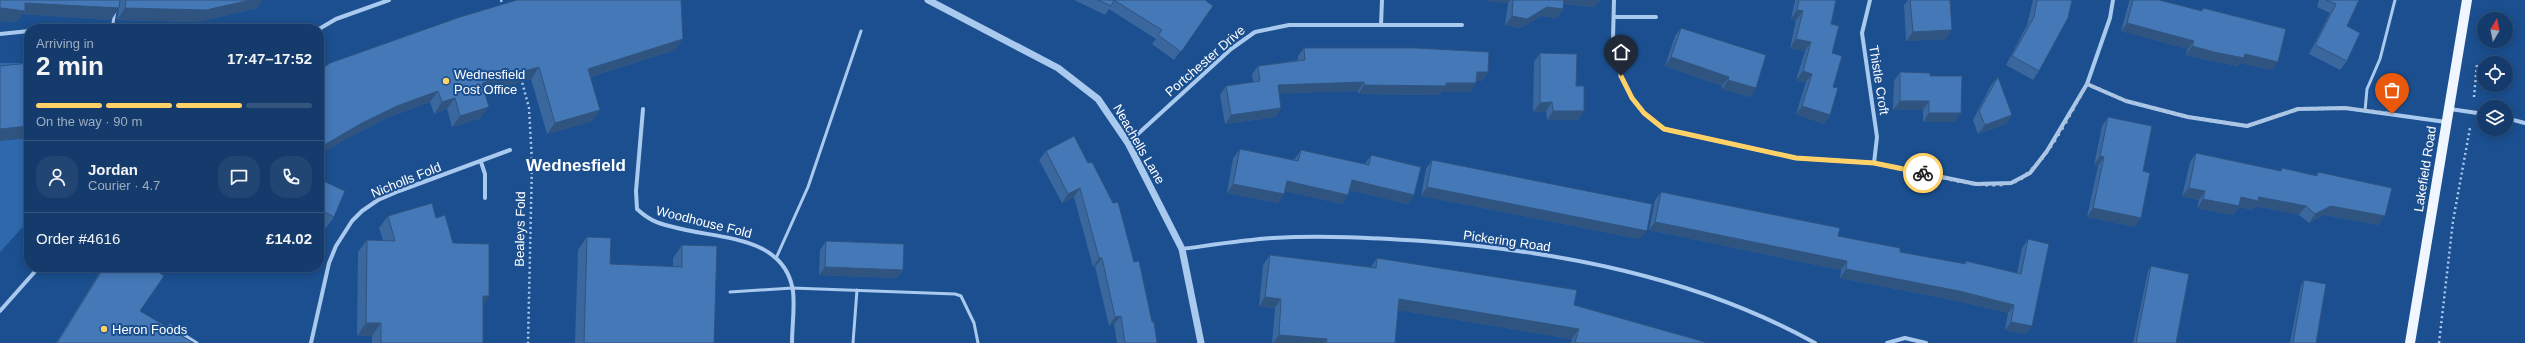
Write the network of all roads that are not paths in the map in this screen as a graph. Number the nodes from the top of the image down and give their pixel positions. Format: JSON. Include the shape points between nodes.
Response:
{"nodes":[{"id":1,"x":390,"y":0,"type":"edge"},
{"id":2,"x":928,"y":0,"type":"edge"},
{"id":3,"x":1382,"y":0,"type":"edge"},
{"id":4,"x":1614,"y":0,"type":"edge"},
{"id":5,"x":1870,"y":0,"type":"edge"},
{"id":6,"x":2113,"y":0,"type":"edge"},
{"id":7,"x":2395,"y":0,"type":"edge"},
{"id":8,"x":2467,"y":0,"type":"edge"},
{"id":9,"x":116,"y":7,"type":"edge"},
{"id":10,"x":1614,"y":17,"type":"junction"},
{"id":11,"x":1656,"y":17,"type":"dead end"},
{"id":12,"x":113,"y":24,"type":"edge"},
{"id":13,"x":1381,"y":25,"type":"junction"},
{"id":14,"x":1462,"y":25,"type":"dead end"},
{"id":15,"x":324,"y":26,"type":"edge"},
{"id":16,"x":861,"y":31,"type":"dead end"},
{"id":17,"x":24,"y":32,"type":"edge"},
{"id":18,"x":0,"y":34,"type":"edge"},
{"id":19,"x":2087,"y":84,"type":"junction"},
{"id":20,"x":2448,"y":108,"type":"junction"},
{"id":21,"x":643,"y":109,"type":"dead end"},
{"id":22,"x":2365,"y":110,"type":"junction"},
{"id":23,"x":2477,"y":113,"type":"edge"},
{"id":24,"x":2513,"y":120,"type":"edge"},
{"id":25,"x":2446,"y":122,"type":"junction"},
{"id":26,"x":2525,"y":123,"type":"edge"},
{"id":27,"x":1128,"y":143,"type":"junction"},
{"id":28,"x":510,"y":150,"type":"dead end"},
{"id":29,"x":481,"y":162,"type":"junction"},
{"id":30,"x":1874,"y":163,"type":"junction"},
{"id":31,"x":484,"y":198,"type":"dead end"},
{"id":32,"x":1182,"y":249,"type":"junction"},
{"id":33,"x":776,"y":256,"type":"junction"},
{"id":34,"x":34,"y":272,"type":"edge"},
{"id":35,"x":792,"y":288,"type":"junction"},
{"id":36,"x":857,"y":290,"type":"junction"},
{"id":37,"x":730,"y":292,"type":"dead end"},
{"id":38,"x":0,"y":311,"type":"edge"},
{"id":39,"x":170,"y":326,"type":"dead end"},
{"id":40,"x":197,"y":343,"type":"edge"},
{"id":41,"x":311,"y":343,"type":"edge"},
{"id":42,"x":792,"y":343,"type":"edge"},
{"id":43,"x":854,"y":343,"type":"edge"},
{"id":44,"x":978,"y":343,"type":"edge"},
{"id":45,"x":1201,"y":343,"type":"edge"},
{"id":46,"x":1816,"y":343,"type":"edge"},
{"id":47,"x":1887,"y":343,"type":"edge"},
{"id":48,"x":1926,"y":343,"type":"edge"},
{"id":49,"x":2410,"y":343,"type":"edge"}],
"edges":[{"from":1,"to":15,"type":"street","via":[[336,19]]},
{"from":2,"to":27,"type":"street","name":"Neachells Lane","via":[[1058,68],[1098,99]]},
{"from":3,"to":13,"type":"street"},
{"from":4,"to":10,"type":"street"},
{"from":5,"to":30,"type":"street","name":"Thistle Croft","via":[[1862,33],[1877,137]]},
{"from":6,"to":19,"type":"street","via":[[2110,18]]},
{"from":7,"to":22,"type":"lane","via":[[2380,59],[2367,90]]},
{"from":8,"to":20,"type":"main road","name":"Lakefield Road"},
{"from":9,"to":12,"type":"lane"},
{"from":10,"to":11,"type":"street"},
{"from":10,"to":30,"type":"street","via":[[1613,39],[1621,76],[1632,98],[1644,113],[1664,129],[1796,158]]},
{"from":13,"to":14,"type":"street","name":"Portchester Drive"},
{"from":13,"to":27,"type":"street","name":"Portchester Drive","via":[[1289,25],[1255,32],[1231,49]]},
{"from":16,"to":33,"type":"lane","via":[[808,187]]},
{"from":17,"to":18,"type":"street"},
{"from":19,"to":22,"type":"street","via":[[2126,101],[2188,117],[2247,126],[2298,109]]},
{"from":19,"to":30,"type":"street","via":[[2047,151],[2030,173],[2011,183],[1976,184]]},
{"from":20,"to":23,"type":"street"},
{"from":20,"to":25,"type":"main road","name":"Lakefield Road"},
{"from":21,"to":33,"type":"street","name":"Woodhouse Fold","via":[[636,191],[637,208],[654,223],[751,244]]},
{"from":22,"to":25,"type":"street"},
{"from":24,"to":26,"type":"street"},
{"from":25,"to":49,"type":"main road","name":"Lakefield Road"},
{"from":27,"to":32,"type":"street","name":"Neachells Lane"},
{"from":28,"to":29,"type":"street","name":"Nicholls Fold"},
{"from":29,"to":31,"type":"street","via":[[485,174]]},
{"from":29,"to":41,"type":"street","name":"Nicholls Fold","via":[[378,200],[352,221],[336,246],[329,263]]},
{"from":32,"to":45,"type":"street","name":"Neachells Lane"},
{"from":32,"to":46,"type":"street","name":"Pickering Road","via":[[1273,238],[1379,238],[1479,246],[1637,273],[1704,292],[1780,324]]},
{"from":33,"to":35,"type":"street","via":[[785,266]]},
{"from":34,"to":38,"type":"street"},
{"from":35,"to":36,"type":"lane"},
{"from":35,"to":37,"type":"lane"},
{"from":35,"to":42,"type":"street"},
{"from":36,"to":43,"type":"lane"},
{"from":36,"to":44,"type":"lane","via":[[961,296],[974,323]]},
{"from":39,"to":40,"type":"lane"},
{"from":47,"to":48,"type":"street","via":[[1905,338]]}]}
